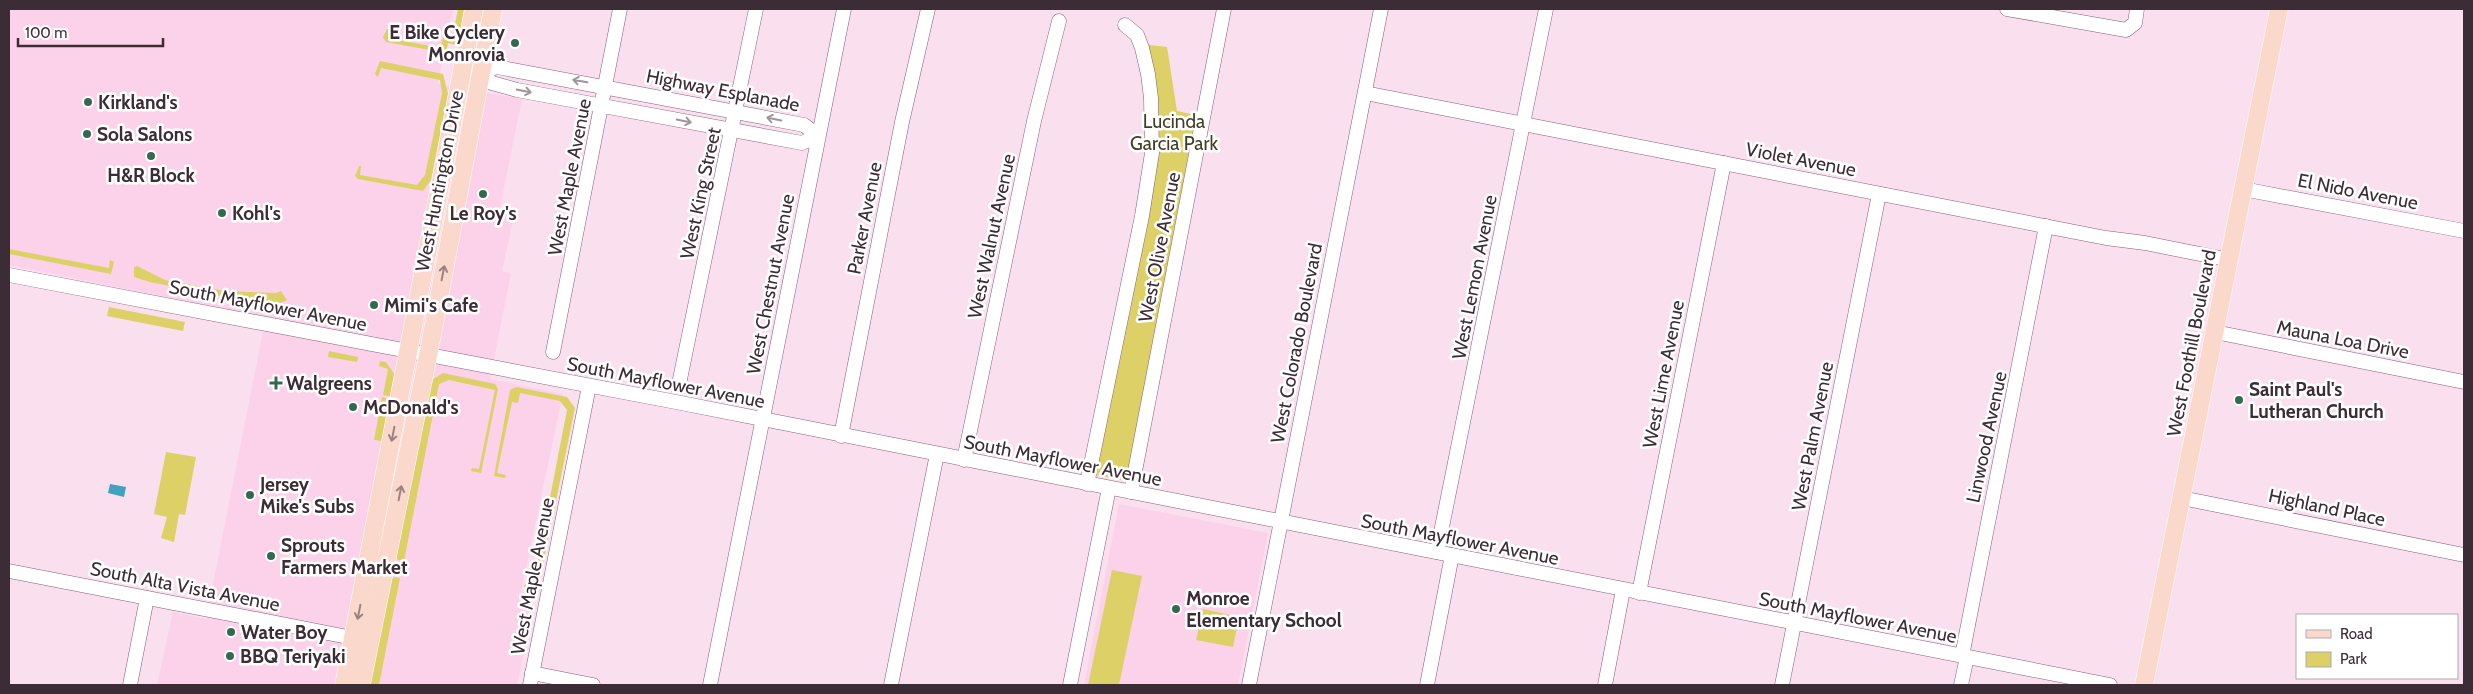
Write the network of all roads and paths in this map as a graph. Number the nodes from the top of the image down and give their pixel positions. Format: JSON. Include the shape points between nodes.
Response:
{"nodes":[{"id":1,"x":474,"y":9,"type":"edge"},
{"id":2,"x":493,"y":9,"type":"edge"},
{"id":3,"x":620,"y":9,"type":"edge"},
{"id":4,"x":756,"y":9,"type":"edge"},
{"id":5,"x":844,"y":9,"type":"edge"},
{"id":6,"x":928,"y":9,"type":"edge"},
{"id":7,"x":1224,"y":9,"type":"edge"},
{"id":8,"x":1381,"y":9,"type":"edge"},
{"id":9,"x":1546,"y":9,"type":"edge"},
{"id":10,"x":2007,"y":9,"type":"edge"},
{"id":11,"x":2137,"y":9,"type":"edge"},
{"id":12,"x":2279,"y":9,"type":"edge"},
{"id":13,"x":1059,"y":21,"type":"dead end"},
{"id":14,"x":1125,"y":25,"type":"dead end"},
{"id":15,"x":462,"y":68,"type":"junction"},
{"id":16,"x":480,"y":73,"type":"junction"},
{"id":17,"x":606,"y":86,"type":"junction"},
{"id":18,"x":1365,"y":93,"type":"junction"},
{"id":19,"x":602,"y":106,"type":"junction"},
{"id":20,"x":736,"y":112,"type":"junction"},
{"id":21,"x":1523,"y":124,"type":"junction"},
{"id":22,"x":732,"y":131,"type":"junction"},
{"id":23,"x":818,"y":136,"type":"junction"},
{"id":24,"x":1724,"y":163,"type":"junction"},
{"id":25,"x":2243,"y":189,"type":"junction"},
{"id":26,"x":1879,"y":194,"type":"junction"},
{"id":27,"x":2046,"y":226,"type":"junction"},
{"id":28,"x":2464,"y":231,"type":"edge"},
{"id":29,"x":2230,"y":260,"type":"junction"},
{"id":30,"x":9,"y":275,"type":"edge"},
{"id":31,"x":2215,"y":332,"type":"junction"},
{"id":32,"x":409,"y":352,"type":"junction"},
{"id":33,"x":553,"y":352,"type":"dead end"},
{"id":34,"x":428,"y":356,"type":"junction"},
{"id":35,"x":2464,"y":382,"type":"edge"},
{"id":36,"x":679,"y":384,"type":"dead end"},
{"id":37,"x":589,"y":386,"type":"junction"},
{"id":38,"x":762,"y":419,"type":"junction"},
{"id":39,"x":841,"y":436,"type":"junction"},
{"id":40,"x":936,"y":454,"type":"junction"},
{"id":41,"x":964,"y":460,"type":"junction"},
{"id":42,"x":1087,"y":484,"type":"junction"},
{"id":43,"x":1109,"y":488,"type":"junction"},
{"id":44,"x":1131,"y":492,"type":"junction"},
{"id":45,"x":2182,"y":498,"type":"junction"},
{"id":46,"x":1281,"y":521,"type":"junction"},
{"id":47,"x":375,"y":530,"type":"junction"},
{"id":48,"x":1437,"y":552,"type":"junction"},
{"id":49,"x":1452,"y":555,"type":"junction"},
{"id":50,"x":2464,"y":555,"type":"edge"},
{"id":51,"x":9,"y":571,"type":"edge"},
{"id":52,"x":1624,"y":590,"type":"junction"},
{"id":53,"x":1639,"y":593,"type":"junction"},
{"id":54,"x":379,"y":596,"type":"junction"},
{"id":55,"x":147,"y":598,"type":"junction"},
{"id":56,"x":1794,"y":623,"type":"junction"},
{"id":57,"x":354,"y":638,"type":"junction"},
{"id":58,"x":1964,"y":657,"type":"junction"},
{"id":59,"x":531,"y":679,"type":"edge"},
{"id":60,"x":130,"y":685,"type":"edge"},
{"id":61,"x":344,"y":685,"type":"edge"},
{"id":62,"x":354,"y":685,"type":"edge"},
{"id":63,"x":361,"y":685,"type":"edge"},
{"id":64,"x":593,"y":685,"type":"edge"},
{"id":65,"x":710,"y":685,"type":"edge"},
{"id":66,"x":891,"y":685,"type":"edge"},
{"id":67,"x":1070,"y":685,"type":"edge"},
{"id":68,"x":1249,"y":685,"type":"edge"},
{"id":69,"x":1427,"y":685,"type":"edge"},
{"id":70,"x":1605,"y":685,"type":"edge"},
{"id":71,"x":1782,"y":685,"type":"edge"},
{"id":72,"x":1961,"y":685,"type":"edge"},
{"id":73,"x":2110,"y":685,"type":"edge"},
{"id":74,"x":2144,"y":685,"type":"edge"}],
"edges":[{"from":1,"to":15,"type":"main road","name":"West Huntington Drive"},
{"from":2,"to":16,"type":"main road","name":"West Huntington Drive"},
{"from":3,"to":17,"type":"street","name":"West Maple Avenue"},
{"from":4,"to":20,"type":"street","name":"West King Street"},
{"from":5,"to":23,"type":"street","name":"West Chestnut Avenue"},
{"from":6,"to":39,"type":"street","name":"Parker Avenue","via":[[902,122]]},
{"from":7,"to":44,"type":"street","name":"West Olive Avenue"},
{"from":8,"to":18,"type":"street","name":"West Colorado Boulevard"},
{"from":9,"to":21,"type":"street","name":"West Lemon Avenue"},
{"from":10,"to":11,"type":"street","via":[[2126,30],[2135,23]]},
{"from":12,"to":25,"type":"main road","name":"West Foothill Boulevard"},
{"from":13,"to":41,"type":"street","name":"West Walnut Avenue","via":[[1034,121]]},
{"from":14,"to":42,"type":"street","name":"West Olive Avenue","via":[[1137,35],[1148,74],[1152,153]]},
{"from":15,"to":16,"type":"street","name":"Highway Esplanade"},
{"from":15,"to":32,"type":"main road","name":"West Huntington Drive"},
{"from":17,"to":16,"type":"street","name":"Highway Esplanade","one_way":true,"via":[[497,66]]},
{"from":16,"to":19,"type":"street","name":"Highway Esplanade","one_way":true,"via":[[492,83],[517,90]]},
{"from":34,"to":16,"type":"main road","name":"West Huntington Drive","one_way":true},
{"from":17,"to":19,"type":"street","name":"West Maple Avenue"},
{"from":17,"to":20,"type":"street","name":"Highway Esplanade"},
{"from":18,"to":21,"type":"street","name":"Violet Avenue"},
{"from":18,"to":46,"type":"street","name":"West Colorado Boulevard"},
{"from":19,"to":22,"type":"street","name":"Highway Esplanade","one_way":true},
{"from":19,"to":33,"type":"street","name":"West Maple Avenue"},
{"from":20,"to":22,"type":"street","name":"West King Street"},
{"from":23,"to":20,"type":"street","name":"Highway Esplanade","one_way":true,"via":[[804,125]]},
{"from":21,"to":24,"type":"street","name":"Violet Avenue"},
{"from":21,"to":48,"type":"street","name":"West Lemon Avenue"},
{"from":22,"to":23,"type":"street","name":"Highway Esplanade","via":[[802,143]]},
{"from":22,"to":36,"type":"street","name":"West King Street"},
{"from":23,"to":38,"type":"street","name":"West Chestnut Avenue"},
{"from":24,"to":26,"type":"street","name":"Violet Avenue"},
{"from":24,"to":53,"type":"street","name":"West Lime Avenue"},
{"from":25,"to":28,"type":"street","name":"El Nido Avenue"},
{"from":25,"to":29,"type":"main road","name":"West Foothill Boulevard"},
{"from":26,"to":27,"type":"street","name":"Violet Avenue"},
{"from":26,"to":56,"type":"street","name":"West Palm Avenue"},
{"from":27,"to":29,"type":"street","name":"Violet Avenue"},
{"from":27,"to":58,"type":"street","name":"Linwood Avenue"},
{"from":29,"to":31,"type":"main road","name":"West Foothill Boulevard"},
{"from":30,"to":32,"type":"street","name":"South Mayflower Avenue"},
{"from":31,"to":35,"type":"street","name":"Mauna Loa Drive"},
{"from":31,"to":45,"type":"main road","name":"West Foothill Boulevard"},
{"from":32,"to":34,"type":"street","name":"South Mayflower Avenue"},
{"from":32,"to":47,"type":"main road","name":"West Huntington Drive","one_way":true},
{"from":34,"to":37,"type":"street","name":"South Mayflower Avenue"},
{"from":54,"to":34,"type":"main road","name":"West Huntington Drive","one_way":true},
{"from":37,"to":38,"type":"street","name":"South Mayflower Avenue"},
{"from":37,"to":59,"type":"street","name":"West Maple Avenue"},
{"from":38,"to":39,"type":"street","name":"South Mayflower Avenue"},
{"from":38,"to":65,"type":"street","name":"West Chestnut Avenue"},
{"from":39,"to":40,"type":"street","name":"South Mayflower Avenue"},
{"from":40,"to":41,"type":"street","name":"South Mayflower Avenue"},
{"from":40,"to":66,"type":"street"},
{"from":41,"to":42,"type":"street","name":"South Mayflower Avenue"},
{"from":42,"to":43,"type":"street","name":"South Mayflower Avenue"},
{"from":43,"to":44,"type":"street","name":"South Mayflower Avenue"},
{"from":43,"to":67,"type":"street"},
{"from":44,"to":46,"type":"street","name":"South Mayflower Avenue"},
{"from":45,"to":50,"type":"street","name":"Highland Place"},
{"from":45,"to":74,"type":"main road","name":"West Foothill Boulevard"},
{"from":46,"to":48,"type":"street","name":"South Mayflower Avenue"},
{"from":46,"to":68,"type":"street","name":"West Colorado Boulevard"},
{"from":47,"to":54,"type":"main road","via":[[382,538],[374,585]]},
{"from":47,"to":57,"type":"main road","name":"West Huntington Drive","one_way":true},
{"from":48,"to":49,"type":"street","name":"South Mayflower Avenue"},
{"from":49,"to":52,"type":"street","name":"South Mayflower Avenue"},
{"from":49,"to":69,"type":"street"},
{"from":51,"to":55,"type":"street","name":"South Alta Vista Avenue"},
{"from":52,"to":53,"type":"street","name":"South Mayflower Avenue"},
{"from":52,"to":70,"type":"street"},
{"from":53,"to":56,"type":"street","name":"South Mayflower Avenue"},
{"from":54,"to":63,"type":"main road","name":"West Huntington Drive"},
{"from":55,"to":57,"type":"street","name":"South Alta Vista Avenue"},
{"from":55,"to":60,"type":"street"},
{"from":56,"to":58,"type":"street","name":"South Mayflower Avenue"},
{"from":56,"to":71,"type":"street","name":"West Palm Avenue"},
{"from":57,"to":61,"type":"main road","name":"West Huntington Drive"},
{"from":57,"to":62,"type":"main road","via":[[361,651]]},
{"from":58,"to":72,"type":"street","name":"Linwood Avenue"},
{"from":58,"to":73,"type":"street","name":"South Mayflower Avenue"},
{"from":59,"to":64,"type":"street"}]}
